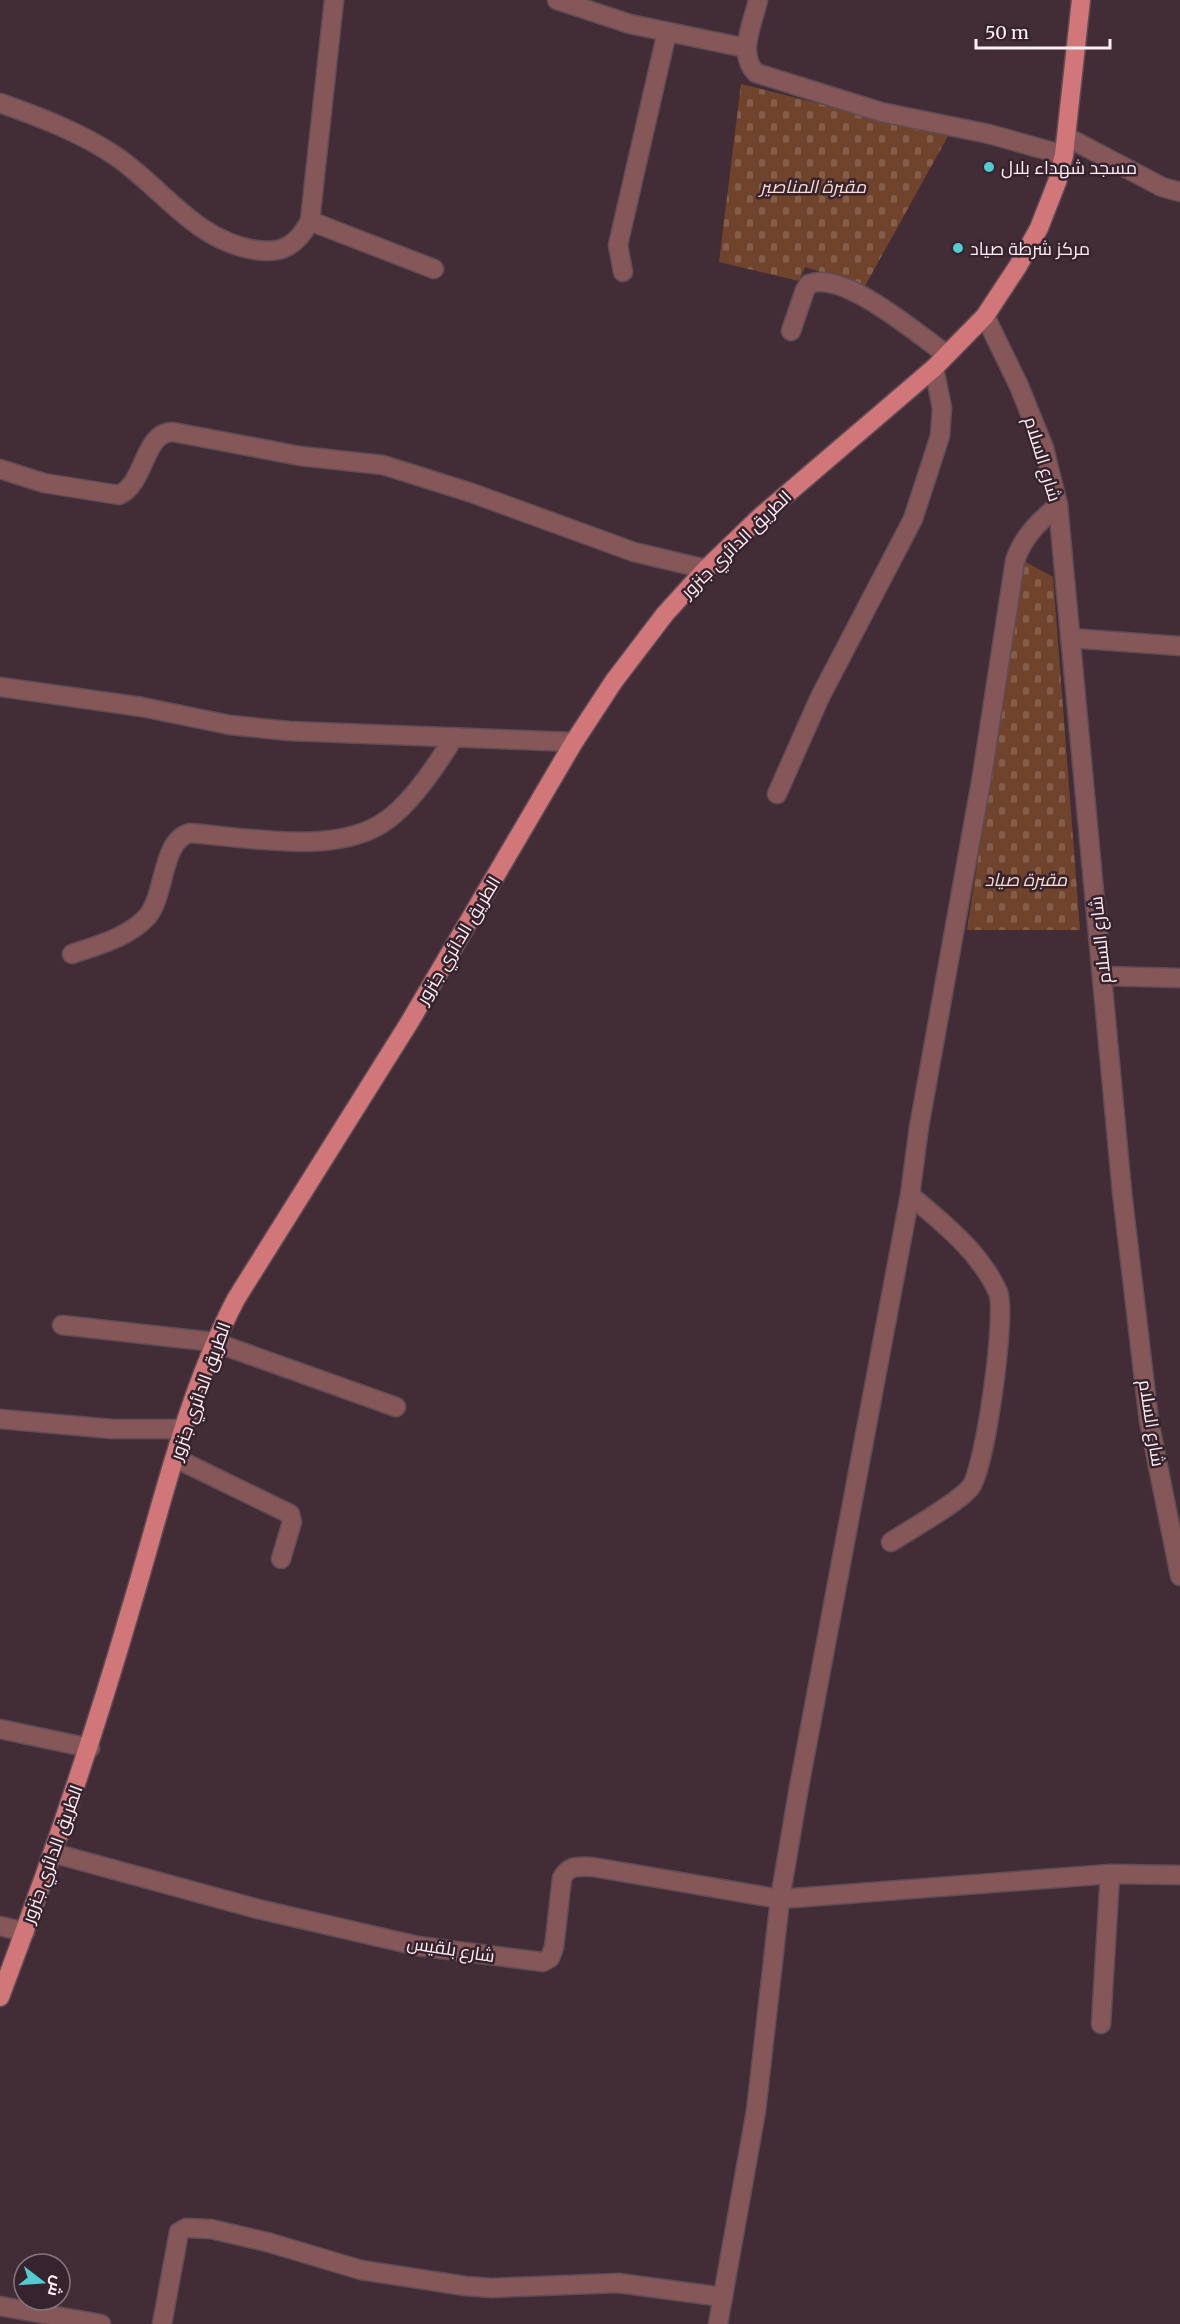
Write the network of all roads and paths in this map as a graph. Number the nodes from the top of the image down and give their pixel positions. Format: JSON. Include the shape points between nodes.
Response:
{"nodes":[{"id":1,"x":334,"y":0,"type":"edge"},
{"id":2,"x":557,"y":0,"type":"edge"},
{"id":3,"x":758,"y":0,"type":"edge"},
{"id":4,"x":1081,"y":0,"type":"edge"},
{"id":5,"x":667,"y":32,"type":"junction"},
{"id":6,"x":746,"y":48,"type":"junction"},
{"id":7,"x":0,"y":103,"type":"edge"},
{"id":8,"x":1065,"y":146,"type":"junction"},
{"id":9,"x":1180,"y":192,"type":"edge"},
{"id":10,"x":310,"y":221,"type":"junction"},
{"id":11,"x":434,"y":269,"type":"dead end"},
{"id":12,"x":623,"y":272,"type":"dead end"},
{"id":13,"x":985,"y":316,"type":"junction"},
{"id":14,"x":791,"y":332,"type":"dead end"},
{"id":15,"x":946,"y":354,"type":"junction"},
{"id":16,"x":933,"y":368,"type":"junction"},
{"id":17,"x":0,"y":469,"type":"edge"},
{"id":18,"x":1058,"y":505,"type":"junction"},
{"id":19,"x":706,"y":569,"type":"junction"},
{"id":20,"x":1070,"y":638,"type":"junction"},
{"id":21,"x":1180,"y":646,"type":"edge"},
{"id":22,"x":0,"y":687,"type":"edge"},
{"id":23,"x":454,"y":737,"type":"junction"},
{"id":24,"x":574,"y":742,"type":"junction"},
{"id":25,"x":777,"y":794,"type":"dead end"},
{"id":26,"x":72,"y":954,"type":"dead end"},
{"id":27,"x":1103,"y":976,"type":"junction"},
{"id":28,"x":1180,"y":978,"type":"edge"},
{"id":29,"x":910,"y":1196,"type":"junction"},
{"id":30,"x":62,"y":1325,"type":"dead end"},
{"id":31,"x":214,"y":1342,"type":"junction"},
{"id":32,"x":396,"y":1407,"type":"dead end"},
{"id":33,"x":0,"y":1419,"type":"edge"},
{"id":34,"x":184,"y":1429,"type":"junction"},
{"id":35,"x":175,"y":1458,"type":"junction"},
{"id":36,"x":891,"y":1542,"type":"dead end"},
{"id":37,"x":1178,"y":1557,"type":"edge"},
{"id":38,"x":281,"y":1559,"type":"dead end"},
{"id":39,"x":1180,"y":1576,"type":"edge"},
{"id":40,"x":0,"y":1729,"type":"edge"},
{"id":41,"x":90,"y":1748,"type":"junction"},
{"id":42,"x":53,"y":1854,"type":"junction"},
{"id":43,"x":1110,"y":1874,"type":"junction"},
{"id":44,"x":1180,"y":1875,"type":"edge"},
{"id":45,"x":780,"y":1899,"type":"junction"},
{"id":46,"x":0,"y":1926,"type":"edge"},
{"id":47,"x":25,"y":1932,"type":"junction"},
{"id":48,"x":0,"y":1997,"type":"edge"},
{"id":49,"x":1101,"y":2024,"type":"dead end"},
{"id":50,"x":723,"y":2297,"type":"junction"},
{"id":51,"x":0,"y":2306,"type":"edge"},
{"id":52,"x":101,"y":2324,"type":"edge"},
{"id":53,"x":162,"y":2324,"type":"edge"},
{"id":54,"x":718,"y":2324,"type":"edge"}],
"edges":[{"from":1,"to":10,"type":"street"},
{"from":2,"to":5,"type":"street"},
{"from":3,"to":6,"type":"street"},
{"from":4,"to":8,"type":"main road","name":"الطريق الدائري جنزور"},
{"from":5,"to":6,"type":"street"},
{"from":5,"to":12,"type":"street","via":[[618,245]]},
{"from":6,"to":8,"type":"street","via":[[746,60],[752,69],[772,80],[881,112]]},
{"from":7,"to":10,"type":"street","via":[[57,125],[116,156],[197,225],[237,248],[270,252],[291,247]]},
{"from":8,"to":9,"type":"street"},
{"from":8,"to":13,"type":"main road","name":"الطريق الدائري جنزور","via":[[1057,182],[1039,228]]},
{"from":10,"to":11,"type":"street"},
{"from":13,"to":15,"type":"main road","name":"الطريق الدائري جنزور"},
{"from":13,"to":18,"type":"street","name":"شارع السلام","via":[[1044,448]]},
{"from":14,"to":15,"type":"street","via":[[809,284],[825,281],[854,291]]},
{"from":15,"to":16,"type":"main road","name":"الطريق الدائري جنزور"},
{"from":16,"to":19,"type":"main road","name":"الطريق الدائري جنزور","via":[[768,510]]},
{"from":16,"to":25,"type":"street","via":[[942,408],[941,429],[913,519],[820,697]]},
{"from":17,"to":19,"type":"street","via":[[44,483],[119,495],[133,485],[155,440],[173,432],[300,456],[383,465],[634,552]]},
{"from":18,"to":20,"type":"street","name":"شارع السلام"},
{"from":18,"to":29,"type":"street","via":[[1030,531],[1015,561]]},
{"from":19,"to":24,"type":"main road","name":"الطريق الدائري جنزور","via":[[665,614]]},
{"from":20,"to":21,"type":"street"},
{"from":20,"to":27,"type":"street","name":"شارع السلام"},
{"from":22,"to":23,"type":"street","via":[[142,706],[230,725],[330,734]]},
{"from":23,"to":24,"type":"street"},
{"from":23,"to":26,"type":"street","via":[[439,763],[401,806],[381,824],[364,832],[340,839],[270,841],[183,834],[174,844],[149,915],[121,937]]},
{"from":24,"to":31,"type":"main road","name":"الطريق الدائري جنزور","via":[[459,941],[236,1299]]},
{"from":27,"to":28,"type":"street"},
{"from":27,"to":37,"type":"street","name":"شارع السلام","via":[[1122,1192],[1149,1421]]},
{"from":29,"to":36,"type":"street","via":[[940,1221],[988,1272],[1000,1295],[1001,1319],[979,1470],[970,1487]]},
{"from":29,"to":45,"type":"street"},
{"from":30,"to":31,"type":"street"},
{"from":31,"to":32,"type":"street"},
{"from":31,"to":34,"type":"main road","name":"الطريق الدائري جنزور"},
{"from":33,"to":34,"type":"street","via":[[112,1429]]},
{"from":34,"to":35,"type":"main road","name":"الطريق الدائري جنزور"},
{"from":35,"to":38,"type":"street","via":[[290,1514],[292,1522]]},
{"from":35,"to":41,"type":"main road","name":"الطريق الدائري جنزور"},
{"from":37,"to":39,"type":"street","name":"شارع السلام"},
{"from":40,"to":41,"type":"street"},
{"from":41,"to":42,"type":"main road","name":"الطريق الدائري جنزور"},
{"from":42,"to":45,"type":"street","name":"شارع بلقيس","via":[[258,1910],[407,1943],[543,1962],[550,1958],[554,1947],[562,1878],[573,1867],[593,1867]]},
{"from":42,"to":47,"type":"main road","name":"الطريق الدائري جنزور"},
{"from":43,"to":44,"type":"street"},
{"from":43,"to":45,"type":"street"},
{"from":43,"to":49,"type":"street"},
{"from":45,"to":50,"type":"street","via":[[756,2111]]},
{"from":46,"to":47,"type":"street"},
{"from":47,"to":48,"type":"main road","name":"الطريق الدائري جنزور"},
{"from":50,"to":53,"type":"street","via":[[618,2283],[465,2286],[361,2270],[267,2242],[196,2228],[179,2232]]},
{"from":50,"to":54,"type":"street"},
{"from":51,"to":52,"type":"street"}]}
